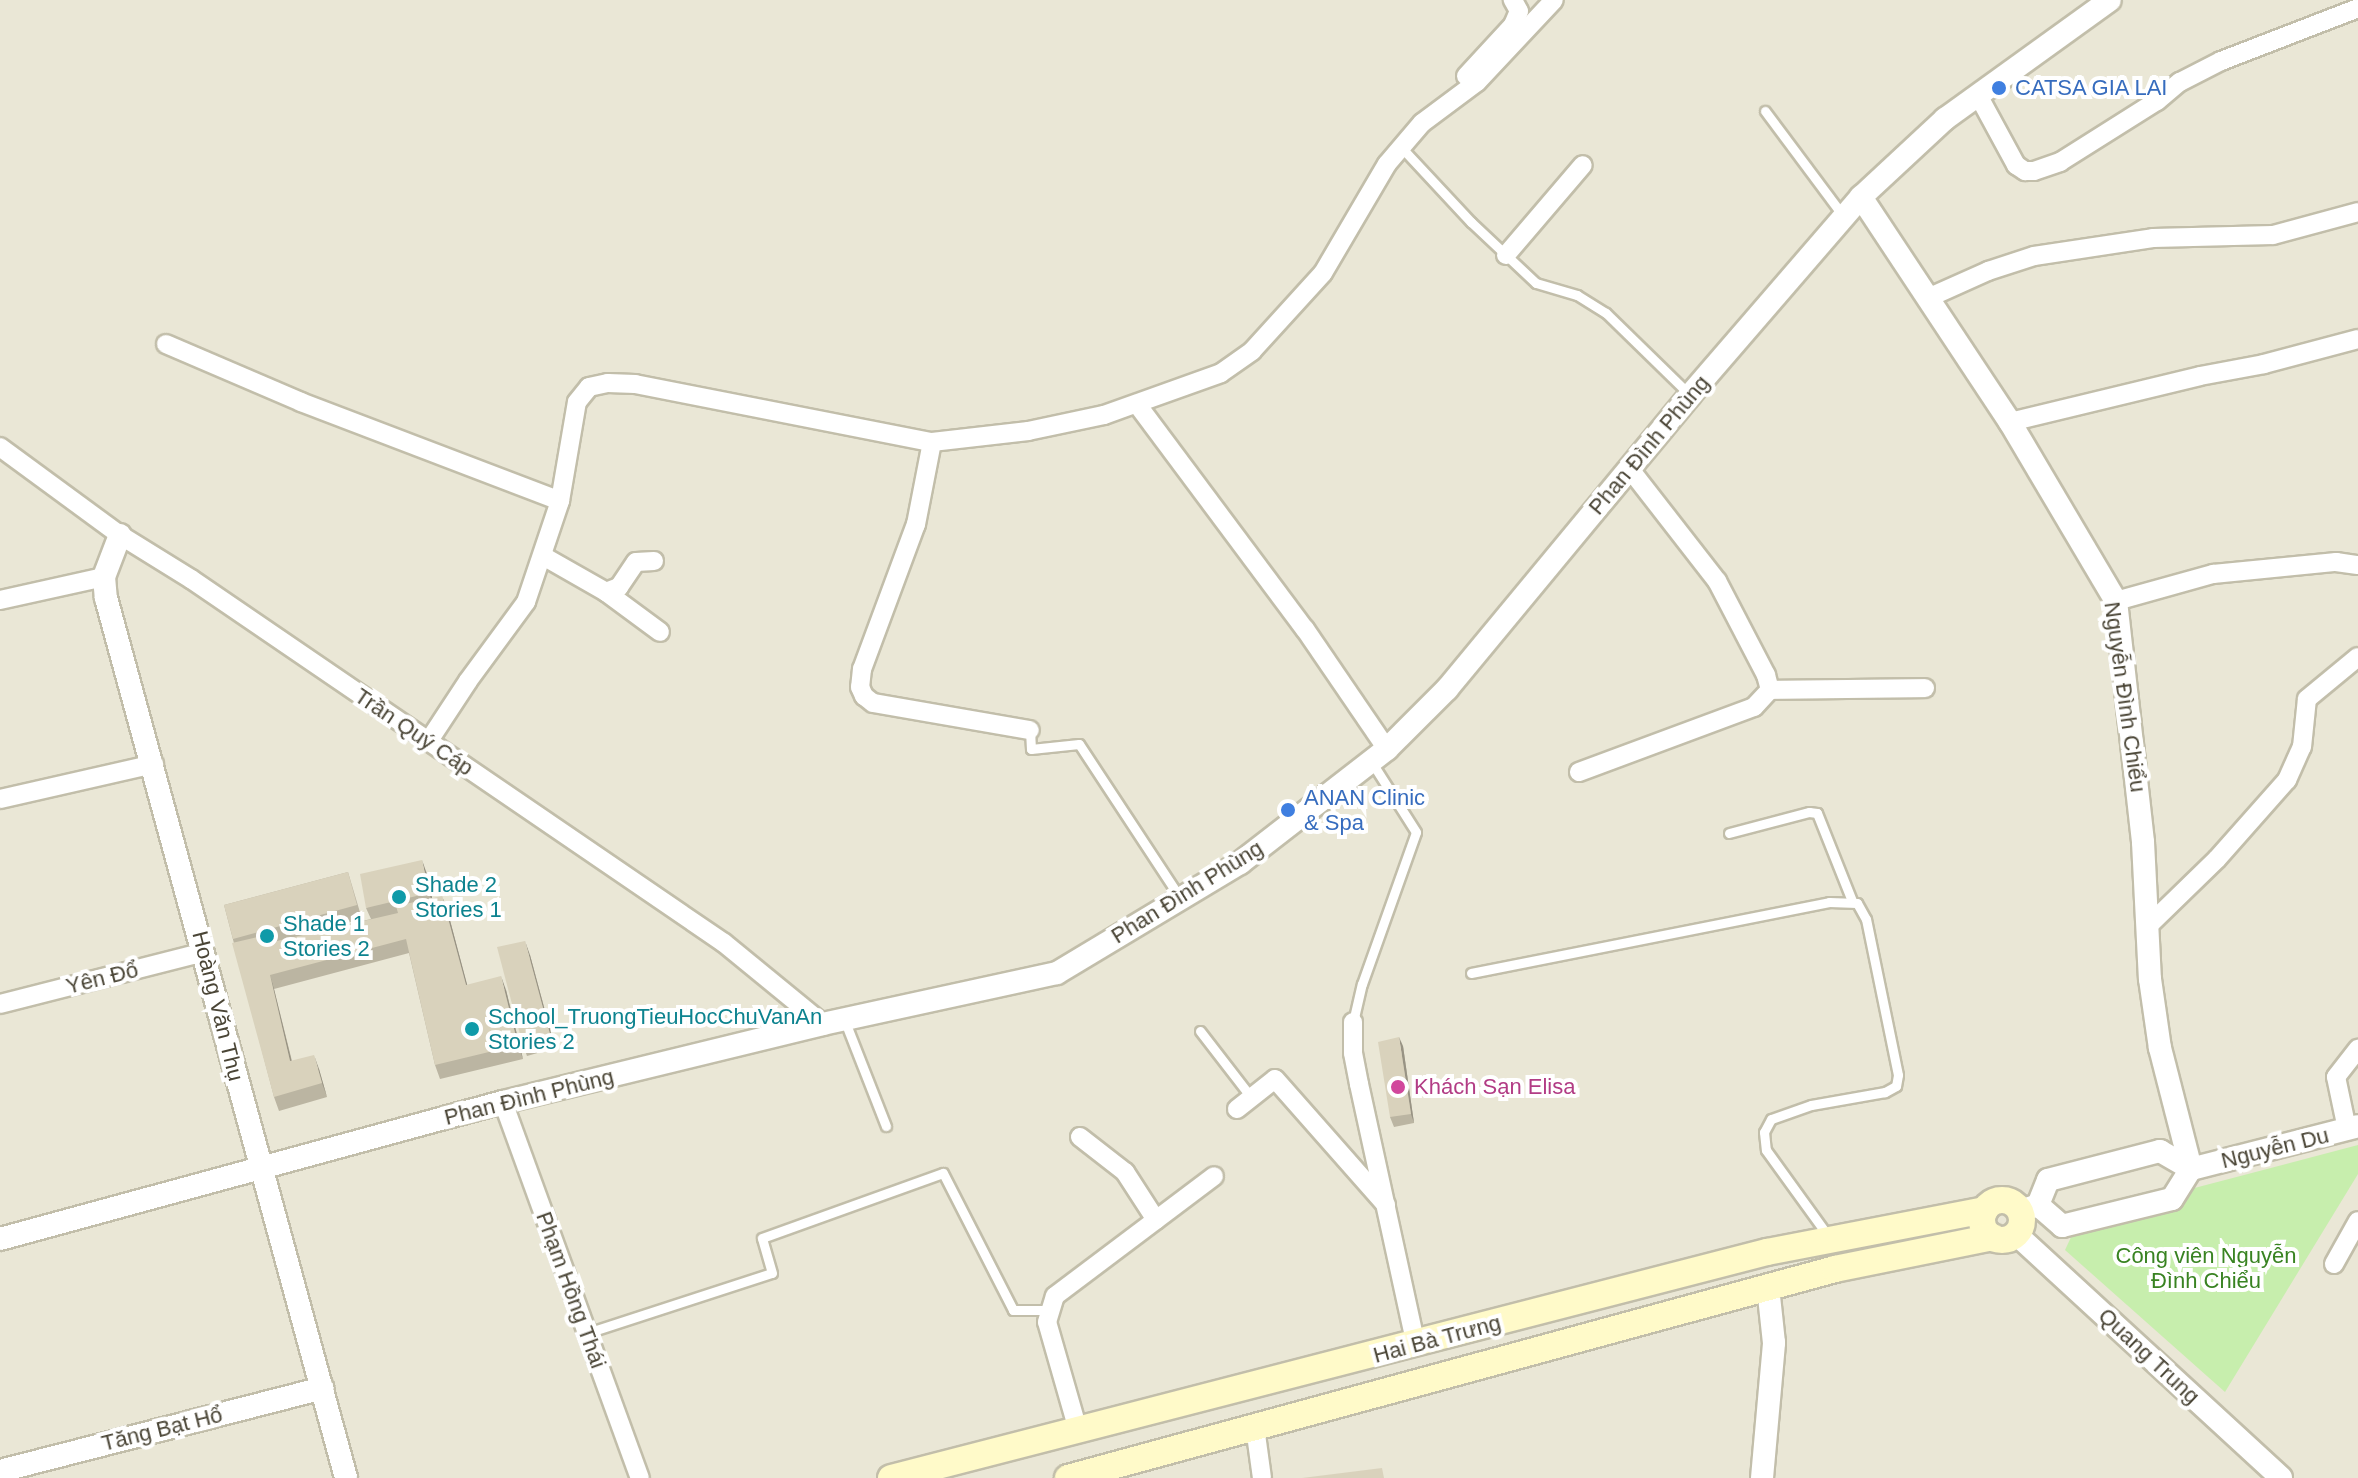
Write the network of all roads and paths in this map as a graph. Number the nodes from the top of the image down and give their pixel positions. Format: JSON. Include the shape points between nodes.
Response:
{"nodes":[{"id":1,"x":1513,"y":0,"type":"edge"},
{"id":2,"x":1554,"y":0,"type":"edge"},
{"id":3,"x":2100,"y":3,"type":"edge"},
{"id":4,"x":2358,"y":8,"type":"edge"},
{"id":5,"x":1978,"y":95,"type":"junction"},
{"id":6,"x":1439,"y":108,"type":"junction"},
{"id":7,"x":1765,"y":111,"type":"dead end"},
{"id":8,"x":1401,"y":147,"type":"junction"},
{"id":9,"x":1583,"y":165,"type":"dead end"},
{"id":10,"x":1861,"y":197,"type":"junction"},
{"id":11,"x":2358,"y":212,"type":"edge"},
{"id":12,"x":1844,"y":217,"type":"junction"},
{"id":13,"x":1506,"y":255,"type":"junction"},
{"id":14,"x":1930,"y":297,"type":"junction"},
{"id":15,"x":2358,"y":339,"type":"edge"},
{"id":16,"x":166,"y":344,"type":"dead end"},
{"id":17,"x":1690,"y":395,"type":"junction"},
{"id":18,"x":1137,"y":404,"type":"junction"},
{"id":19,"x":2010,"y":422,"type":"junction"},
{"id":20,"x":932,"y":442,"type":"junction"},
{"id":21,"x":0,"y":447,"type":"edge"},
{"id":22,"x":1629,"y":468,"type":"junction"},
{"id":23,"x":560,"y":501,"type":"junction"},
{"id":24,"x":120,"y":535,"type":"junction"},
{"id":25,"x":543,"y":556,"type":"junction"},
{"id":26,"x":654,"y":561,"type":"dead end"},
{"id":27,"x":2358,"y":565,"type":"edge"},
{"id":28,"x":104,"y":577,"type":"junction"},
{"id":29,"x":606,"y":592,"type":"junction"},
{"id":30,"x":0,"y":600,"type":"edge"},
{"id":31,"x":2116,"y":601,"type":"junction"},
{"id":32,"x":660,"y":632,"type":"dead end"},
{"id":33,"x":2358,"y":657,"type":"edge"},
{"id":34,"x":1925,"y":688,"type":"dead end"},
{"id":35,"x":1770,"y":690,"type":"junction"},
{"id":36,"x":1030,"y":730,"type":"joint"},
{"id":37,"x":428,"y":742,"type":"junction"},
{"id":38,"x":1379,"y":755,"type":"junction"},
{"id":39,"x":154,"y":764,"type":"junction"},
{"id":40,"x":1579,"y":772,"type":"dead end"},
{"id":41,"x":0,"y":799,"type":"edge"},
{"id":42,"x":1729,"y":833,"type":"dead end"},
{"id":43,"x":1181,"y":898,"type":"junction"},
{"id":44,"x":1852,"y":901,"type":"junction"},
{"id":45,"x":2146,"y":928,"type":"junction"},
{"id":46,"x":204,"y":952,"type":"junction"},
{"id":47,"x":1471,"y":973,"type":"dead end"},
{"id":48,"x":0,"y":1004,"type":"edge"},
{"id":49,"x":833,"y":1022,"type":"junction"},
{"id":50,"x":1353,"y":1022,"type":"joint"},
{"id":51,"x":1200,"y":1031,"type":"dead end"},
{"id":52,"x":2358,"y":1049,"type":"edge"},
{"id":53,"x":503,"y":1102,"type":"junction"},
{"id":54,"x":1244,"y":1103,"type":"joint"},
{"id":55,"x":886,"y":1126,"type":"dead end"},
{"id":56,"x":2353,"y":1128,"type":"edge"},
{"id":57,"x":1080,"y":1137,"type":"dead end"},
{"id":58,"x":2191,"y":1169,"type":"junction"},
{"id":59,"x":260,"y":1170,"type":"junction"},
{"id":60,"x":1214,"y":1176,"type":"dead end"},
{"id":61,"x":1387,"y":1206,"type":"junction"},
{"id":62,"x":1156,"y":1220,"type":"junction"},
{"id":63,"x":2358,"y":1221,"type":"edge"},
{"id":64,"x":2017,"y":1222,"type":"junction"},
{"id":65,"x":0,"y":1239,"type":"edge"},
{"id":66,"x":1830,"y":1239,"type":"junction"},
{"id":67,"x":1767,"y":1252,"type":"junction"},
{"id":68,"x":2334,"y":1264,"type":"dead end"},
{"id":69,"x":1835,"y":1269,"type":"junction"},
{"id":70,"x":1768,"y":1287,"type":"junction"},
{"id":71,"x":1048,"y":1310,"type":"junction"},
{"id":72,"x":587,"y":1333,"type":"junction"},
{"id":73,"x":1416,"y":1345,"type":"junction"},
{"id":74,"x":323,"y":1388,"type":"junction"},
{"id":75,"x":1255,"y":1427,"type":"junction"},
{"id":76,"x":1078,"y":1430,"type":"junction"},
{"id":77,"x":0,"y":1471,"type":"edge"},
{"id":78,"x":346,"y":1478,"type":"edge"},
{"id":79,"x":640,"y":1478,"type":"edge"},
{"id":80,"x":891,"y":1478,"type":"edge"},
{"id":81,"x":1067,"y":1478,"type":"edge"},
{"id":82,"x":1262,"y":1478,"type":"edge"},
{"id":83,"x":1762,"y":1478,"type":"edge"},
{"id":84,"x":2281,"y":1478,"type":"edge"}],
"edges":[{"from":1,"to":6,"type":"street","via":[[1519,11],[1513,25],[1444,96]]},
{"from":2,"to":6,"type":"street","via":[[1477,82]]},
{"from":3,"to":5,"type":"street","name":"Phan Đình Phùng"},
{"from":4,"to":5,"type":"street","via":[[2221,61],[2060,162],[2034,171],[2016,165]]},
{"from":5,"to":10,"type":"street","name":"Phan Đình Phùng"},
{"from":6,"to":8,"type":"street"},
{"from":7,"to":12,"type":"lane"},
{"from":8,"to":13,"type":"lane"},
{"from":8,"to":18,"type":"street","via":[[1323,273],[1252,351],[1221,373]]},
{"from":9,"to":13,"type":"street"},
{"from":10,"to":12,"type":"street","name":"Phan Đình Phùng"},
{"from":10,"to":14,"type":"street","name":"Nguyễn Đình Chiểu"},
{"from":11,"to":14,"type":"street","via":[[2273,235],[2153,238],[2047,254],[1999,267]]},
{"from":12,"to":17,"type":"street","name":"Phan Đình Phùng"},
{"from":13,"to":17,"type":"lane","via":[[1536,283],[1577,295],[1606,313]]},
{"from":14,"to":19,"type":"street","name":"Nguyễn Đình Chiểu"},
{"from":15,"to":19,"type":"street"},
{"from":16,"to":23,"type":"street"},
{"from":17,"to":22,"type":"street","name":"Phan Đình Phùng"},
{"from":18,"to":20,"type":"street","via":[[1028,431]]},
{"from":18,"to":38,"type":"street","via":[[1305,629]]},
{"from":19,"to":31,"type":"street","name":"Nguyễn Đình Chiểu"},
{"from":20,"to":23,"type":"street","via":[[635,384],[597,384],[577,402]]},
{"from":20,"to":36,"type":"street","via":[[916,524],[860,687],[873,703]]},
{"from":21,"to":24,"type":"street","name":"Trần Quý Cáp"},
{"from":22,"to":35,"type":"street","via":[[1717,581]]},
{"from":22,"to":38,"type":"street","name":"Phan Đình Phùng","via":[[1447,689]]},
{"from":23,"to":25,"type":"street"},
{"from":24,"to":28,"type":"street"},
{"from":24,"to":37,"type":"street","name":"Trần Quý Cáp"},
{"from":25,"to":29,"type":"street"},
{"from":25,"to":37,"type":"street","via":[[526,602]]},
{"from":26,"to":29,"type":"street","via":[[636,562],[619,587]]},
{"from":27,"to":31,"type":"street","via":[[2336,562],[2213,574]]},
{"from":28,"to":30,"type":"street"},
{"from":28,"to":39,"type":"street","name":"Hoàng Văn Thụ"},
{"from":29,"to":32,"type":"street"},
{"from":31,"to":45,"type":"street","name":"Nguyễn Đình Chiểu","via":[[2143,842]]},
{"from":33,"to":45,"type":"street","via":[[2307,699],[2302,747],[2287,780]]},
{"from":34,"to":35,"type":"street"},
{"from":35,"to":40,"type":"street","via":[[1754,707]]},
{"from":36,"to":43,"type":"lane","via":[[1031,749],[1079,744]]},
{"from":37,"to":49,"type":"street","name":"Trần Quý Cáp"},
{"from":38,"to":43,"type":"street","name":"Phan Đình Phùng","via":[[1240,863]]},
{"from":38,"to":50,"type":"lane","via":[[1416,832]]},
{"from":39,"to":41,"type":"street"},
{"from":39,"to":46,"type":"street","name":"Hoàng Văn Thụ"},
{"from":42,"to":44,"type":"lane","via":[[1817,813]]},
{"from":43,"to":49,"type":"street","name":"Phan Đình Phùng","via":[[1057,973]]},
{"from":44,"to":47,"type":"lane"},
{"from":44,"to":66,"type":"lane","via":[[1866,919],[1896,1086],[1811,1105],[1771,1119],[1764,1132],[1766,1150]]},
{"from":45,"to":58,"type":"street","name":"Nguyễn Đình Chiểu","via":[[2160,1048]]},
{"from":46,"to":48,"type":"street","name":"Yên Đổ"},
{"from":46,"to":59,"type":"street","name":"Hoàng Văn Thụ"},
{"from":49,"to":53,"type":"street","name":"Phan Đình Phùng"},
{"from":49,"to":55,"type":"lane"},
{"from":50,"to":61,"type":"street","via":[[1353,1053]]},
{"from":51,"to":54,"type":"lane"},
{"from":52,"to":56,"type":"street","via":[[2336,1077]]},
{"from":53,"to":59,"type":"street","name":"Phan Đình Phùng"},
{"from":53,"to":72,"type":"street","name":"Phạm Hồng Thái"},
{"from":54,"to":61,"type":"street","via":[[1275,1079]]},
{"from":56,"to":58,"type":"street","name":"Nguyễn Du"},
{"from":57,"to":62,"type":"street","via":[[1125,1172]]},
{"from":58,"to":64,"type":"street","name":"Nguyễn Du","via":[[2172,1199],[2062,1226]]},
{"from":58,"to":64,"type":"street","name":"Nguyễn Du","via":[[2160,1151],[2048,1180]]},
{"from":59,"to":65,"type":"street","name":"Phan Đình Phùng"},
{"from":59,"to":74,"type":"street","name":"Hoàng Văn Thụ"},
{"from":60,"to":62,"type":"street"},
{"from":61,"to":73,"type":"street"},
{"from":62,"to":71,"type":"street","via":[[1055,1296]]},
{"from":63,"to":68,"type":"street"},
{"from":64,"to":66,"type":"main road","name":"Hai Bà Trưng","via":[[2011,1203],[2000,1200],[1985,1210]]},
{"from":64,"to":69,"type":"main road"},
{"from":64,"to":84,"type":"street","name":"Quang Trung"},
{"from":66,"to":67,"type":"main road","name":"Hai Bà Trưng"},
{"from":66,"to":69,"type":"main road"},
{"from":67,"to":70,"type":"main road"},
{"from":67,"to":73,"type":"main road","name":"Hai Bà Trưng"},
{"from":69,"to":70,"type":"main road"},
{"from":70,"to":75,"type":"main road"},
{"from":70,"to":83,"type":"street","via":[[1774,1343]]},
{"from":71,"to":72,"type":"lane","via":[[1013,1310],[943,1173],[762,1238],[772,1273]]},
{"from":71,"to":76,"type":"street"},
{"from":72,"to":79,"type":"street","name":"Phạm Hồng Thái"},
{"from":73,"to":76,"type":"main road","name":"Hai Bà Trưng"},
{"from":74,"to":77,"type":"street","name":"Tăng Bạt Hổ"},
{"from":74,"to":78,"type":"street","name":"Hoàng Văn Thụ"},
{"from":75,"to":81,"type":"main road"},
{"from":75,"to":82,"type":"street"},
{"from":76,"to":80,"type":"main road","name":"Hai Bà Trưng"},
{"from":76,"to":81,"type":"main road"}]}
